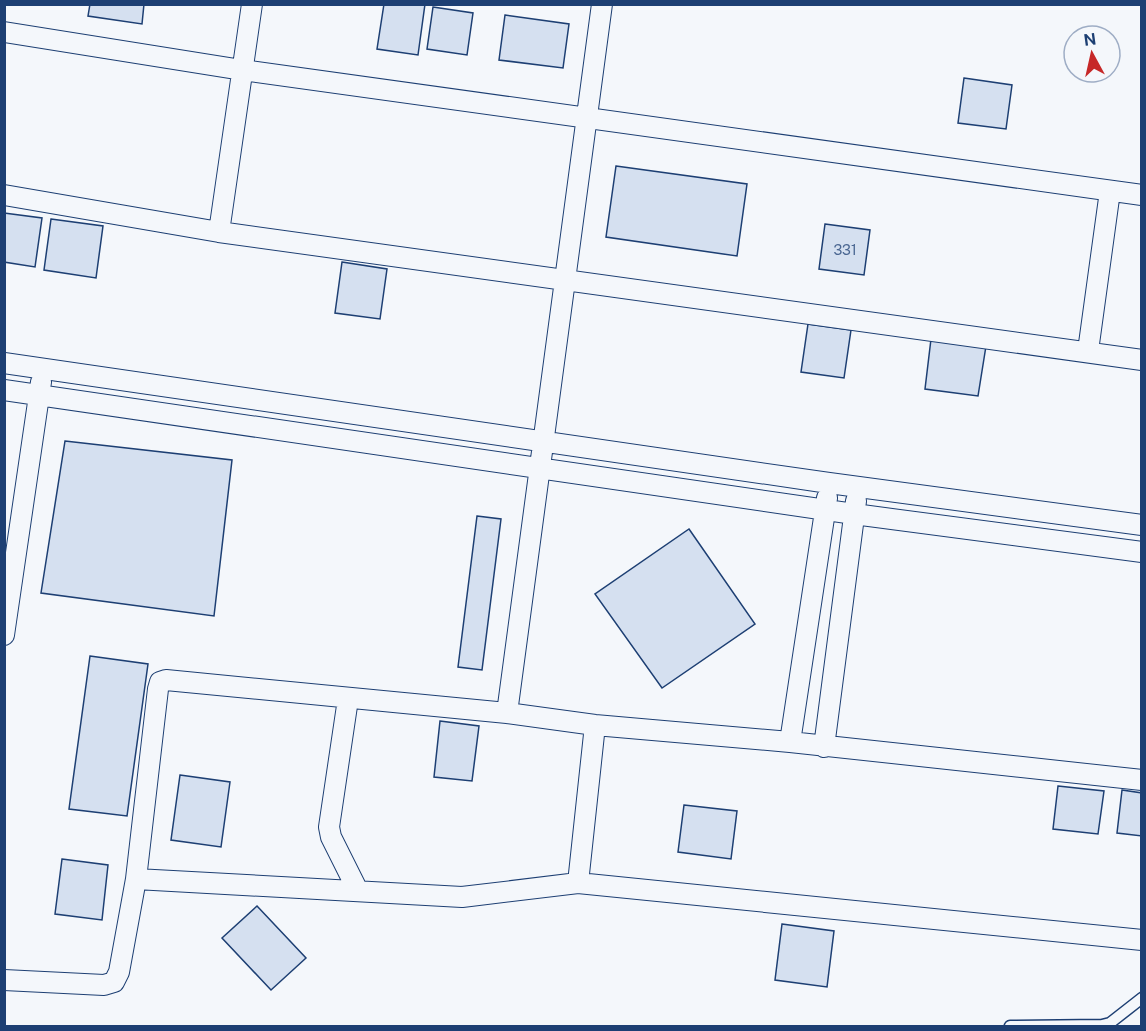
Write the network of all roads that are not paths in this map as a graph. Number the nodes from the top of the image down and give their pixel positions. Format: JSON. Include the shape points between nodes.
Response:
{"nodes":[{"id":1,"x":252,"y":4,"type":"edge"},
{"id":2,"x":602,"y":4,"type":"edge"},
{"id":3,"x":4,"y":32,"type":"edge"},
{"id":4,"x":242,"y":70,"type":"junction"},
{"id":5,"x":587,"y":118,"type":"junction"},
{"id":6,"x":1110,"y":191,"type":"junction"},
{"id":7,"x":4,"y":195,"type":"edge"},
{"id":8,"x":1142,"y":195,"type":"edge"},
{"id":9,"x":219,"y":232,"type":"junction"},
{"id":10,"x":563,"y":279,"type":"junction"},
{"id":11,"x":1088,"y":351,"type":"junction"},
{"id":12,"x":1142,"y":360,"type":"edge"},
{"id":13,"x":4,"y":363,"type":"edge"},
{"id":14,"x":42,"y":368,"type":"junction"},
{"id":15,"x":4,"y":390,"type":"edge"},
{"id":16,"x":40,"y":395,"type":"junction"},
{"id":17,"x":541,"y":440,"type":"junction"},
{"id":18,"x":538,"y":468,"type":"junction"},
{"id":19,"x":829,"y":483,"type":"junction"},
{"id":20,"x":858,"y":487,"type":"junction"},
{"id":21,"x":826,"y":510,"type":"junction"},
{"id":22,"x":854,"y":514,"type":"junction"},
{"id":23,"x":1142,"y":525,"type":"edge"},
{"id":24,"x":1142,"y":552,"type":"edge"},
{"id":25,"x":4,"y":635,"type":"edge"},
{"id":26,"x":348,"y":699,"type":"junction"},
{"id":27,"x":507,"y":713,"type":"junction"},
{"id":28,"x":595,"y":725,"type":"junction"},
{"id":29,"x":790,"y":742,"type":"junction"},
{"id":30,"x":824,"y":747,"type":"junction"},
{"id":31,"x":1142,"y":780,"type":"edge"},
{"id":32,"x":136,"y":879,"type":"junction"},
{"id":33,"x":578,"y":883,"type":"junction"},
{"id":34,"x":358,"y":891,"type":"junction"},
{"id":35,"x":1142,"y":940,"type":"edge"},
{"id":36,"x":4,"y":980,"type":"edge"},
{"id":37,"x":1142,"y":998,"type":"edge"},
{"id":38,"x":1010,"y":1026,"type":"edge"}],
"edges":[{"from":1,"to":4,"type":"street"},
{"from":2,"to":5,"type":"street"},
{"from":3,"to":4,"type":"street"},
{"from":4,"to":5,"type":"street"},
{"from":4,"to":9,"type":"street"},
{"from":5,"to":6,"type":"street"},
{"from":5,"to":10,"type":"street"},
{"from":6,"to":8,"type":"street"},
{"from":6,"to":11,"type":"street"},
{"from":7,"to":9,"type":"street"},
{"from":9,"to":10,"type":"street"},
{"from":10,"to":11,"type":"street"},
{"from":10,"to":17,"type":"street"},
{"from":11,"to":12,"type":"street"},
{"from":13,"to":14,"type":"street"},
{"from":14,"to":16,"type":"street"},
{"from":14,"to":17,"type":"street"},
{"from":15,"to":16,"type":"street"},
{"from":16,"to":18,"type":"street"},
{"from":16,"to":25,"type":"street"},
{"from":17,"to":18,"type":"street"},
{"from":17,"to":19,"type":"street"},
{"from":18,"to":21,"type":"street"},
{"from":18,"to":27,"type":"street"},
{"from":19,"to":20,"type":"street"},
{"from":19,"to":21,"type":"street"},
{"from":20,"to":22,"type":"street"},
{"from":20,"to":23,"type":"street"},
{"from":21,"to":22,"type":"street"},
{"from":21,"to":29,"type":"street"},
{"from":22,"to":24,"type":"street"},
{"from":22,"to":30,"type":"street"},
{"from":26,"to":27,"type":"street"},
{"from":26,"to":32,"type":"street","via":[[160,682]]},
{"from":26,"to":34,"type":"street","via":[[329,827]]},
{"from":27,"to":28,"type":"street"},
{"from":28,"to":29,"type":"street"},
{"from":28,"to":33,"type":"street"},
{"from":29,"to":30,"type":"street"},
{"from":30,"to":31,"type":"street"},
{"from":32,"to":34,"type":"street"},
{"from":32,"to":36,"type":"street","via":[[114,982],[105,985]]},
{"from":33,"to":34,"type":"street","via":[[462,897]]},
{"from":33,"to":35,"type":"street"},
{"from":37,"to":38,"type":"lane","via":[[1102,1025]]}]}
